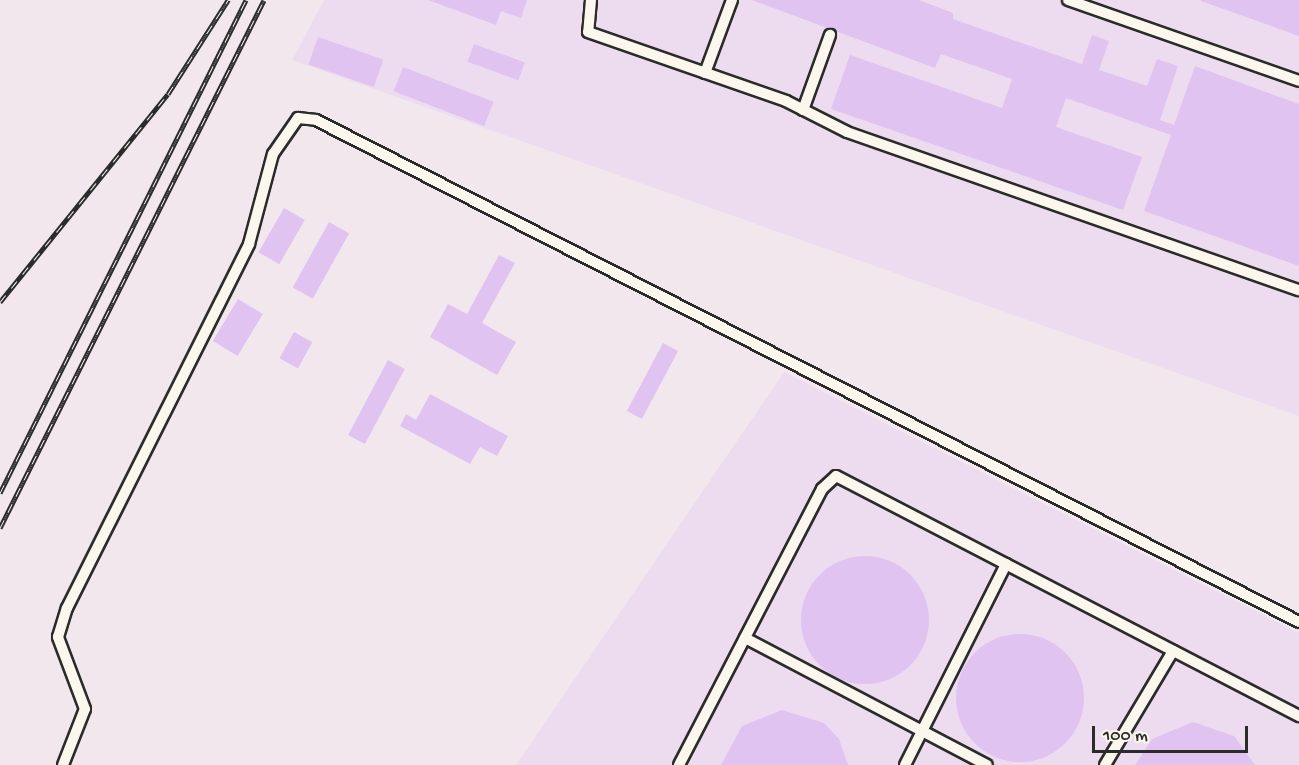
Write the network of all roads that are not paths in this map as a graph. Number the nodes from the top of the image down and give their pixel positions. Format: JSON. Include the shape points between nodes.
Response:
{"nodes":[{"id":1,"x":591,"y":0,"type":"edge"},
{"id":2,"x":732,"y":0,"type":"edge"},
{"id":3,"x":1068,"y":0,"type":"edge"},
{"id":4,"x":830,"y":35,"type":"dead end"},
{"id":5,"x":705,"y":73,"type":"junction"},
{"id":6,"x":1299,"y":81,"type":"edge"},
{"id":7,"x":803,"y":110,"type":"junction"},
{"id":8,"x":1299,"y":290,"type":"edge"},
{"id":9,"x":1006,"y":564,"type":"junction"},
{"id":10,"x":1299,"y":621,"type":"edge"},
{"id":11,"x":745,"y":638,"type":"junction"},
{"id":12,"x":1173,"y":651,"type":"junction"},
{"id":13,"x":1299,"y":716,"type":"edge"},
{"id":14,"x":922,"y":731,"type":"junction"},
{"id":15,"x":63,"y":765,"type":"edge"},
{"id":16,"x":679,"y":765,"type":"edge"},
{"id":17,"x":905,"y":765,"type":"edge"},
{"id":18,"x":987,"y":765,"type":"edge"},
{"id":19,"x":1105,"y":765,"type":"edge"}],
"edges":[{"from":1,"to":5,"type":"street","via":[[588,32]]},
{"from":2,"to":5,"type":"street"},
{"from":3,"to":6,"type":"street"},
{"from":4,"to":7,"type":"street"},
{"from":5,"to":7,"type":"street"},
{"from":7,"to":8,"type":"street","via":[[847,132]]},
{"from":9,"to":11,"type":"street","via":[[836,476],[822,489]]},
{"from":9,"to":12,"type":"street"},
{"from":9,"to":14,"type":"street"},
{"from":10,"to":15,"type":"street","via":[[316,120],[298,118],[273,154],[249,244],[67,608],[58,637],[85,709]]},
{"from":11,"to":14,"type":"street"},
{"from":11,"to":16,"type":"street"},
{"from":12,"to":13,"type":"street"},
{"from":12,"to":19,"type":"street"},
{"from":14,"to":17,"type":"street"},
{"from":14,"to":18,"type":"street"}]}
